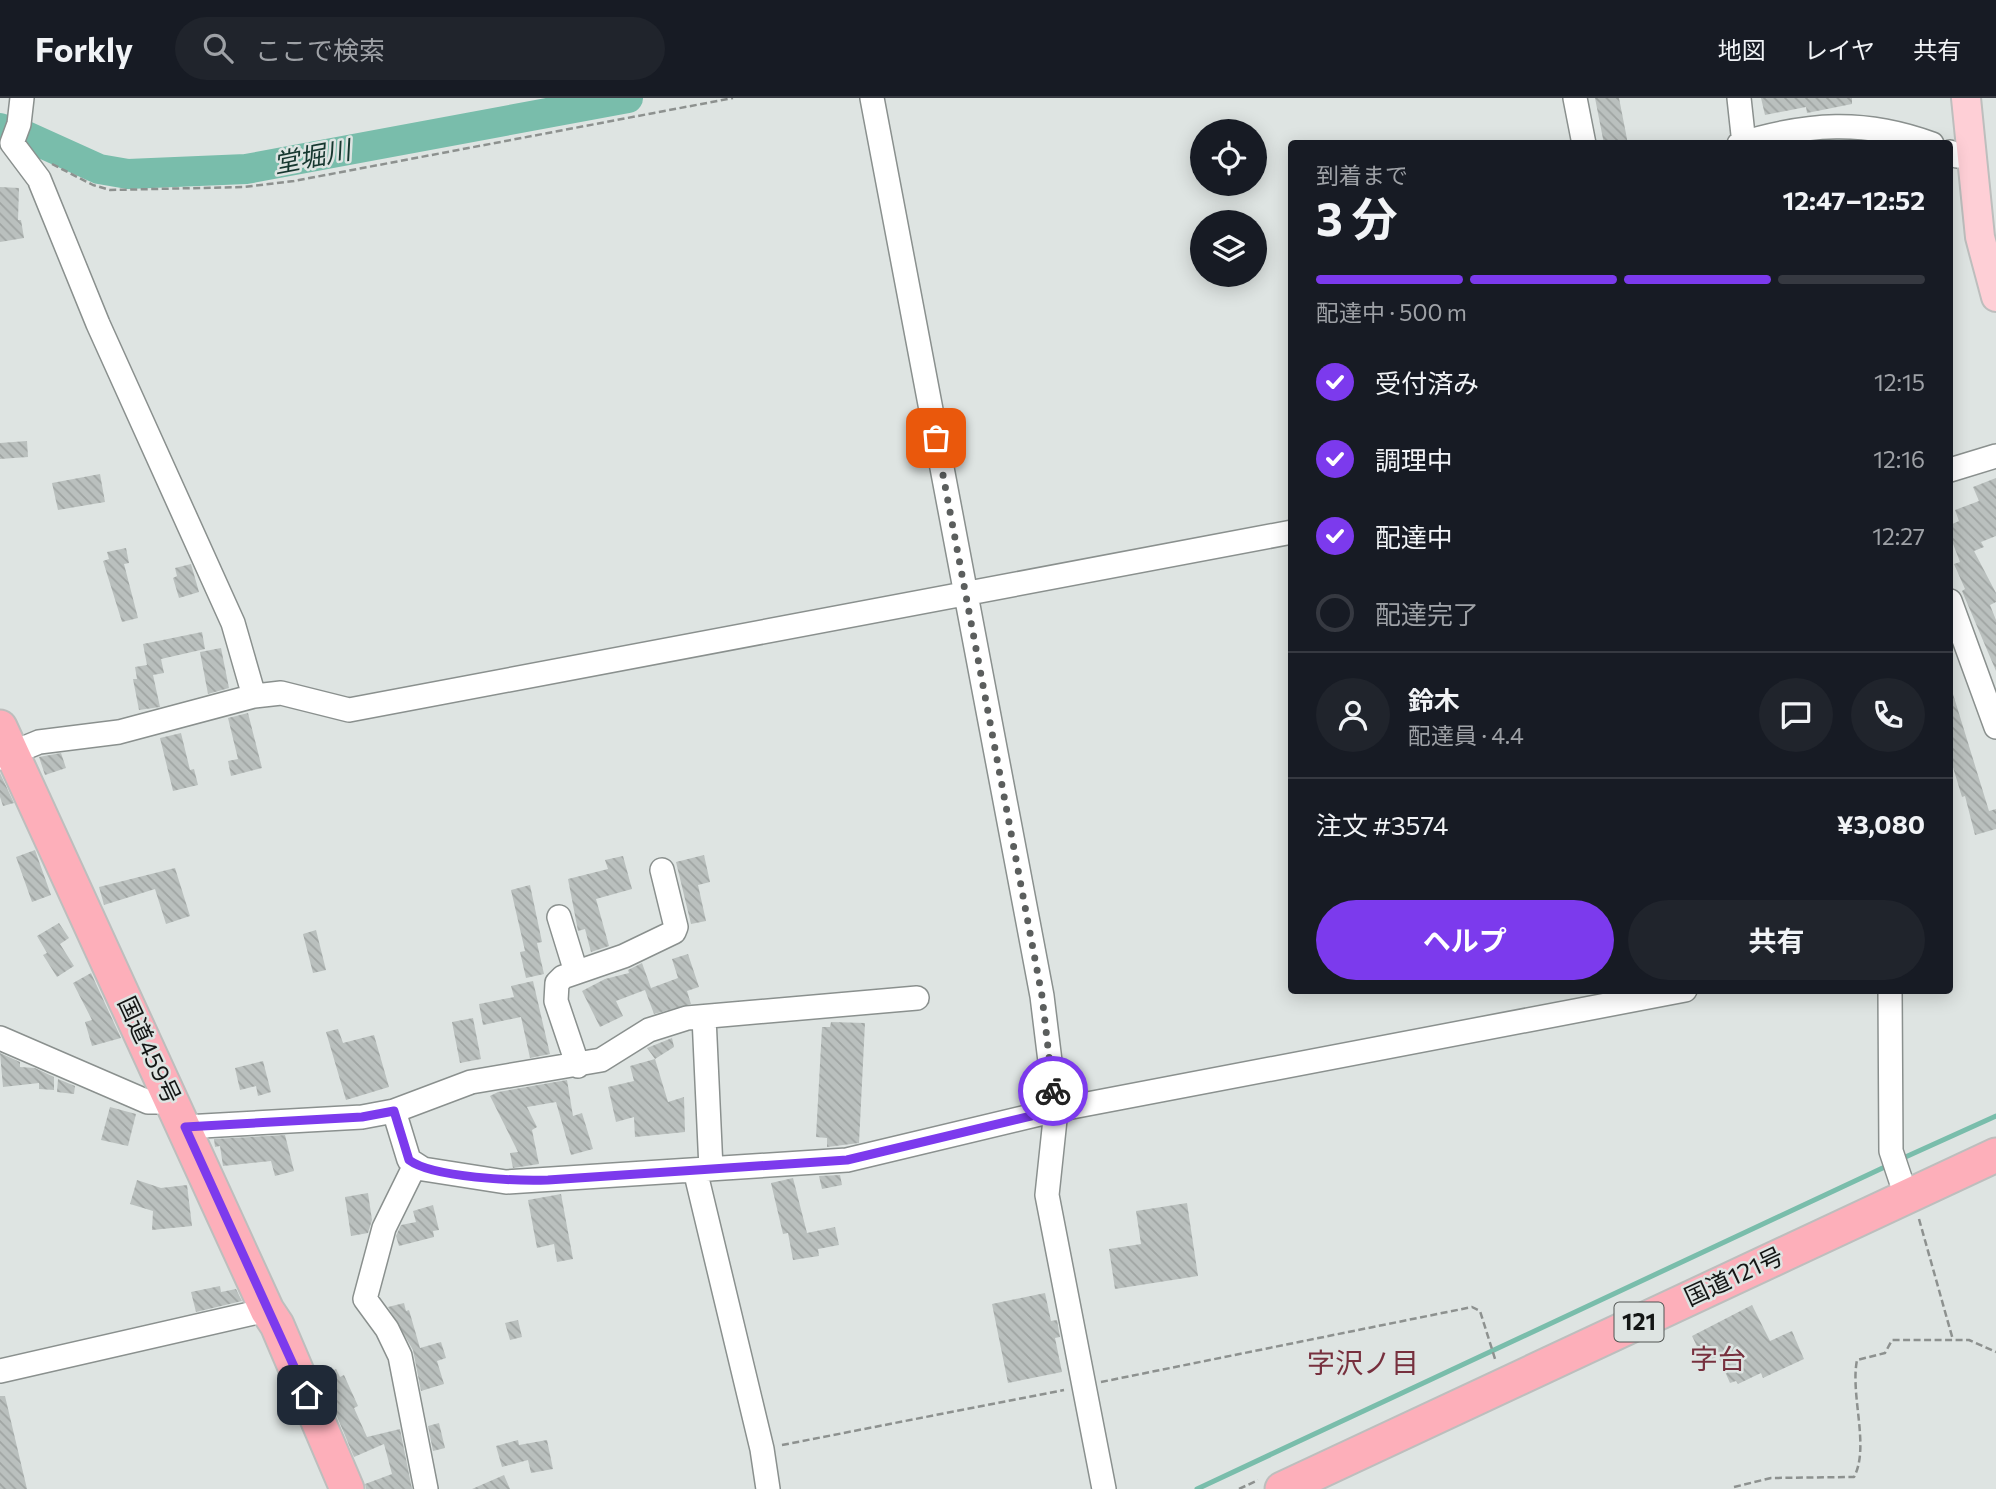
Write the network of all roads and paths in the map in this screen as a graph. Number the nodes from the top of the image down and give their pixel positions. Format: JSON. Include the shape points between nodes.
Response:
{"nodes":[{"id":1,"x":22,"y":98,"type":"edge"},
{"id":2,"x":733,"y":98,"type":"edge"},
{"id":3,"x":873,"y":98,"type":"edge"},
{"id":4,"x":1575,"y":98,"type":"edge"},
{"id":5,"x":1739,"y":98,"type":"edge"},
{"id":6,"x":1966,"y":98,"type":"edge"},
{"id":7,"x":1583,"y":140,"type":"edge"},
{"id":8,"x":1742,"y":140,"type":"edge"},
{"id":9,"x":1756,"y":140,"type":"edge"},
{"id":10,"x":1918,"y":140,"type":"edge"},
{"id":11,"x":14,"y":148,"type":"junction"},
{"id":12,"x":1960,"y":154,"type":"edge"},
{"id":13,"x":1996,"y":297,"type":"edge"},
{"id":14,"x":1996,"y":456,"type":"edge"},
{"id":15,"x":1953,"y":469,"type":"edge"},
{"id":16,"x":1288,"y":533,"type":"edge"},
{"id":17,"x":966,"y":595,"type":"junction"},
{"id":18,"x":1953,"y":609,"type":"edge"},
{"id":19,"x":254,"y":696,"type":"junction"},
{"id":20,"x":1996,"y":727,"type":"edge"},
{"id":21,"x":4,"y":746,"type":"edge"},
{"id":22,"x":662,"y":870,"type":"dead end"},
{"id":23,"x":559,"y":916,"type":"dead end"},
{"id":24,"x":576,"y":972,"type":"junction"},
{"id":25,"x":1664,"y":994,"type":"edge"},
{"id":26,"x":1891,"y":994,"type":"edge"},
{"id":27,"x":917,"y":998,"type":"dead end"},
{"id":28,"x":704,"y":1017,"type":"junction"},
{"id":29,"x":0,"y":1038,"type":"edge"},
{"id":30,"x":578,"y":1066,"type":"junction"},
{"id":31,"x":1056,"y":1110,"type":"junction"},
{"id":32,"x":394,"y":1111,"type":"junction"},
{"id":33,"x":179,"y":1114,"type":"junction"},
{"id":34,"x":1996,"y":1155,"type":"edge"},
{"id":35,"x":415,"y":1165,"type":"junction"},
{"id":36,"x":703,"y":1170,"type":"junction"},
{"id":37,"x":1906,"y":1196,"type":"junction"},
{"id":38,"x":267,"y":1310,"type":"junction"},
{"id":39,"x":1953,"y":1340,"type":"junction"},
{"id":40,"x":1996,"y":1352,"type":"edge"},
{"id":41,"x":0,"y":1371,"type":"edge"},
{"id":42,"x":1505,"y":1384,"type":"junction"},
{"id":43,"x":1084,"y":1386,"type":"junction"},
{"id":44,"x":762,"y":1449,"type":"junction"},
{"id":45,"x":1734,"y":1487,"type":"edge"},
{"id":46,"x":347,"y":1489,"type":"edge"},
{"id":47,"x":426,"y":1489,"type":"edge"},
{"id":48,"x":768,"y":1489,"type":"edge"},
{"id":49,"x":1104,"y":1489,"type":"edge"},
{"id":50,"x":1282,"y":1489,"type":"edge"}],
"edges":[{"from":1,"to":11,"type":"street"},
{"from":2,"to":11,"type":"path","via":[[335,174],[244,187],[110,190]]},
{"from":3,"to":17,"type":"street"},
{"from":4,"to":7,"type":"street"},
{"from":5,"to":8,"type":"street"},
{"from":6,"to":12,"type":"main road"},
{"from":9,"to":10,"type":"street","via":[[1823,125],[1874,128]]},
{"from":11,"to":19,"type":"street","via":[[39,179],[98,324],[233,623]]},
{"from":12,"to":13,"type":"main road"},
{"from":14,"to":15,"type":"street"},
{"from":16,"to":17,"type":"street"},
{"from":17,"to":19,"type":"street","via":[[349,710],[281,693]]},
{"from":17,"to":31,"type":"street","via":[[1042,996]]},
{"from":18,"to":20,"type":"street"},
{"from":19,"to":21,"type":"street","via":[[119,732]]},
{"from":21,"to":33,"type":"highway","name":"国道459号"},
{"from":22,"to":24,"type":"street","via":[[674,932]]},
{"from":23,"to":24,"type":"street"},
{"from":24,"to":30,"type":"street","via":[[563,977],[555,989]]},
{"from":25,"to":31,"type":"street"},
{"from":26,"to":37,"type":"street","via":[[1891,1151]]},
{"from":27,"to":28,"type":"street"},
{"from":28,"to":30,"type":"street","via":[[656,1027],[601,1060]]},
{"from":28,"to":36,"type":"street"},
{"from":29,"to":33,"type":"street"},
{"from":30,"to":32,"type":"street","via":[[471,1082]]},
{"from":31,"to":36,"type":"street","via":[[847,1160]]},
{"from":31,"to":43,"type":"street","via":[[1047,1195]]},
{"from":32,"to":33,"type":"street","via":[[362,1117]]},
{"from":32,"to":35,"type":"street","via":[[409,1160]]},
{"from":33,"to":38,"type":"highway","name":"国道459号"},
{"from":34,"to":37,"type":"highway","name":"国道121号","number":"121"},
{"from":35,"to":36,"type":"street","via":[[506,1182]]},
{"from":35,"to":47,"type":"street","via":[[376,1248],[365,1299],[400,1356]]},
{"from":36,"to":44,"type":"street"},
{"from":37,"to":39,"type":"path","via":[[1916,1211]]},
{"from":37,"to":42,"type":"highway","name":"国道121号","number":"121"},
{"from":38,"to":41,"type":"street"},
{"from":38,"to":46,"type":"highway","name":"国道459号"},
{"from":39,"to":40,"type":"path","via":[[1982,1343]]},
{"from":39,"to":45,"type":"path","via":[[1892,1340],[1885,1353],[1857,1360],[1859,1457],[1854,1477],[1771,1478]]},
{"from":42,"to":43,"type":"path","via":[[1480,1311],[1472,1307]]},
{"from":42,"to":50,"type":"highway","name":"国道121号","number":"121"},
{"from":43,"to":44,"type":"path"},
{"from":43,"to":49,"type":"street"},
{"from":44,"to":48,"type":"street"}]}
